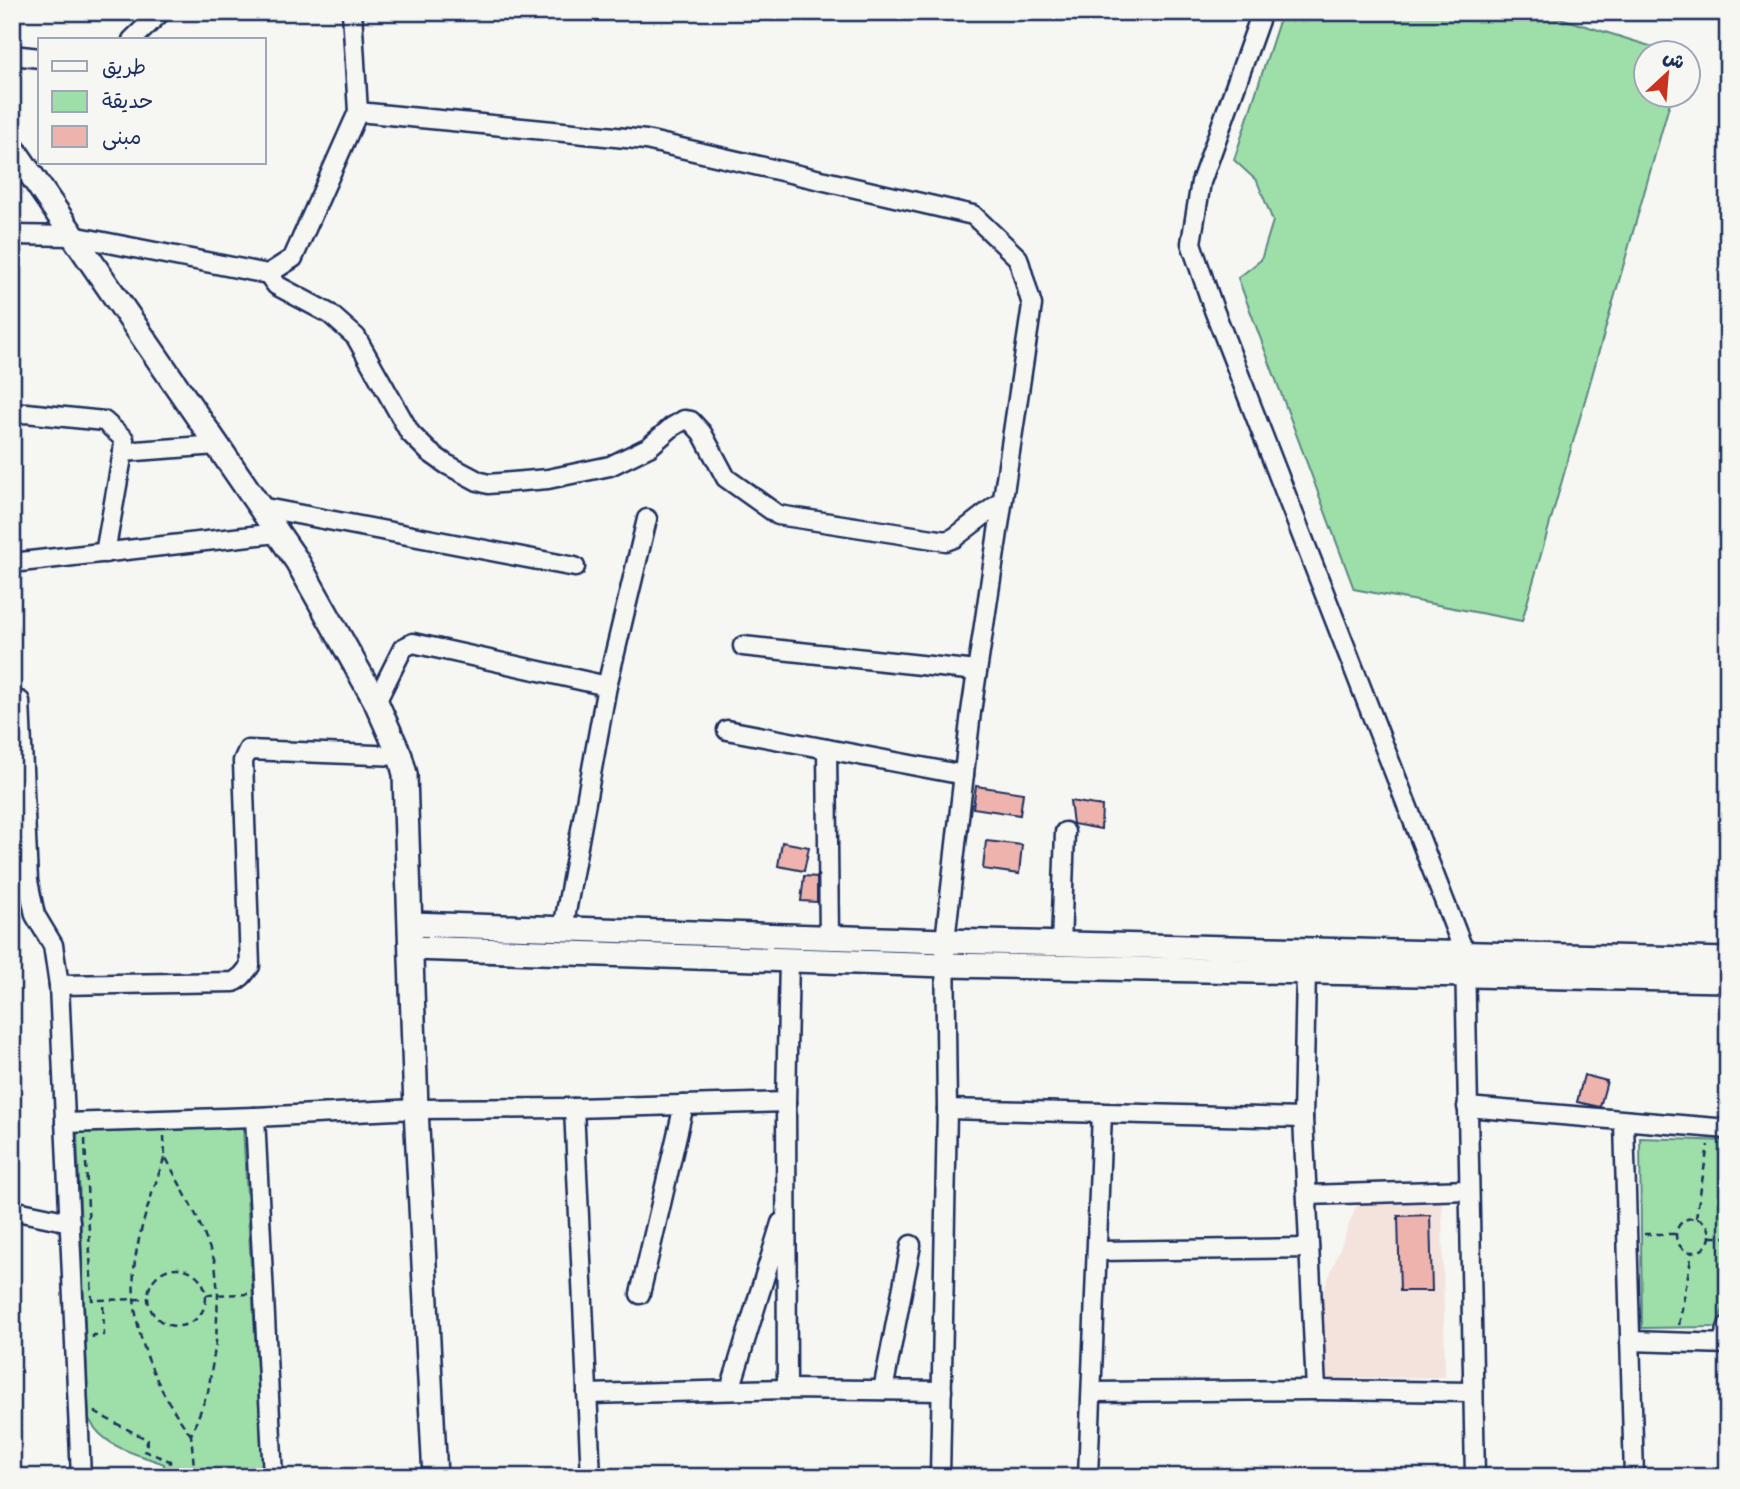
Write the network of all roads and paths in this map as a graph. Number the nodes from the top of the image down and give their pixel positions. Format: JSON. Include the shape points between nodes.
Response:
{"nodes":[{"id":1,"x":161,"y":12,"type":"edge"},
{"id":2,"x":352,"y":12,"type":"edge"},
{"id":3,"x":1262,"y":12,"type":"edge"},
{"id":4,"x":134,"y":38,"type":"edge"},
{"id":5,"x":12,"y":55,"type":"edge"},
{"id":6,"x":38,"y":58,"type":"edge"},
{"id":7,"x":358,"y":112,"type":"junction"},
{"id":8,"x":12,"y":147,"type":"edge"},
{"id":9,"x":12,"y":235,"type":"edge"},
{"id":10,"x":73,"y":236,"type":"junction"},
{"id":11,"x":268,"y":274,"type":"junction"},
{"id":12,"x":12,"y":414,"type":"edge"},
{"id":13,"x":217,"y":445,"type":"junction"},
{"id":14,"x":123,"y":452,"type":"junction"},
{"id":15,"x":1002,"y":501,"type":"junction"},
{"id":16,"x":260,"y":507,"type":"junction"},
{"id":17,"x":647,"y":519,"type":"dead end"},
{"id":18,"x":277,"y":533,"type":"junction"},
{"id":19,"x":105,"y":552,"type":"junction"},
{"id":20,"x":12,"y":563,"type":"edge"},
{"id":21,"x":575,"y":567,"type":"dead end"},
{"id":22,"x":743,"y":646,"type":"dead end"},
{"id":23,"x":977,"y":671,"type":"junction"},
{"id":24,"x":607,"y":686,"type":"junction"},
{"id":25,"x":20,"y":701,"type":"dead end"},
{"id":26,"x":376,"y":702,"type":"junction"},
{"id":27,"x":727,"y":730,"type":"dead end"},
{"id":28,"x":827,"y":749,"type":"junction"},
{"id":29,"x":400,"y":756,"type":"junction"},
{"id":30,"x":964,"y":775,"type":"junction"},
{"id":31,"x":1065,"y":832,"type":"dead end"},
{"id":32,"x":20,"y":881,"type":"edge"},
{"id":33,"x":411,"y":924,"type":"junction"},
{"id":34,"x":563,"y":929,"type":"junction"},
{"id":35,"x":830,"y":938,"type":"junction"},
{"id":36,"x":945,"y":942,"type":"junction"},
{"id":37,"x":1061,"y":944,"type":"junction"},
{"id":38,"x":412,"y":948,"type":"junction"},
{"id":39,"x":789,"y":960,"type":"junction"},
{"id":40,"x":1728,"y":960,"type":"edge"},
{"id":41,"x":1465,"y":964,"type":"junction"},
{"id":42,"x":947,"y":965,"type":"junction"},
{"id":43,"x":1306,"y":971,"type":"junction"},
{"id":44,"x":1728,"y":980,"type":"edge"},
{"id":45,"x":59,"y":985,"type":"junction"},
{"id":46,"x":786,"y":1102,"type":"junction"},
{"id":47,"x":684,"y":1105,"type":"junction"},
{"id":48,"x":1467,"y":1107,"type":"junction"},
{"id":49,"x":574,"y":1108,"type":"junction"},
{"id":50,"x":416,"y":1109,"type":"junction"},
{"id":51,"x":947,"y":1110,"type":"junction"},
{"id":52,"x":1102,"y":1113,"type":"junction"},
{"id":53,"x":256,"y":1117,"type":"junction"},
{"id":54,"x":1303,"y":1118,"type":"junction"},
{"id":55,"x":1624,"y":1122,"type":"junction"},
{"id":56,"x":65,"y":1123,"type":"junction"},
{"id":57,"x":1728,"y":1129,"type":"edge"},
{"id":58,"x":164,"y":1136,"type":"dead end"},
{"id":59,"x":84,"y":1139,"type":"dead end"},
{"id":60,"x":1709,"y":1140,"type":"dead end"},
{"id":61,"x":165,"y":1156,"type":"junction"},
{"id":62,"x":1469,"y":1191,"type":"junction"},
{"id":63,"x":1307,"y":1195,"type":"junction"},
{"id":64,"x":786,"y":1203,"type":"junction"},
{"id":65,"x":12,"y":1210,"type":"edge"},
{"id":66,"x":1696,"y":1218,"type":"junction"},
{"id":67,"x":70,"y":1222,"type":"junction"},
{"id":68,"x":1641,"y":1234,"type":"dead end"},
{"id":69,"x":1676,"y":1234,"type":"junction"},
{"id":70,"x":1711,"y":1237,"type":"junction"},
{"id":71,"x":1728,"y":1237,"type":"edge"},
{"id":72,"x":911,"y":1245,"type":"dead end"},
{"id":73,"x":1309,"y":1248,"type":"junction"},
{"id":74,"x":1097,"y":1251,"type":"junction"},
{"id":75,"x":1692,"y":1253,"type":"junction"},
{"id":76,"x":218,"y":1294,"type":"junction"},
{"id":77,"x":248,"y":1294,"type":"dead end"},
{"id":78,"x":640,"y":1294,"type":"dead end"},
{"id":79,"x":206,"y":1295,"type":"junction"},
{"id":80,"x":147,"y":1299,"type":"junction"},
{"id":81,"x":103,"y":1300,"type":"junction"},
{"id":82,"x":134,"y":1300,"type":"junction"},
{"id":83,"x":1728,"y":1326,"type":"edge"},
{"id":84,"x":1678,"y":1328,"type":"dead end"},
{"id":85,"x":1630,"y":1341,"type":"junction"},
{"id":86,"x":1725,"y":1344,"type":"edge"},
{"id":87,"x":93,"y":1348,"type":"dead end"},
{"id":88,"x":788,"y":1389,"type":"junction"},
{"id":89,"x":730,"y":1390,"type":"junction"},
{"id":90,"x":883,"y":1390,"type":"junction"},
{"id":91,"x":1316,"y":1390,"type":"junction"},
{"id":92,"x":942,"y":1391,"type":"junction"},
{"id":93,"x":1091,"y":1392,"type":"junction"},
{"id":94,"x":1473,"y":1392,"type":"junction"},
{"id":95,"x":587,"y":1394,"type":"junction"},
{"id":96,"x":95,"y":1400,"type":"dead end"},
{"id":97,"x":191,"y":1435,"type":"junction"},
{"id":98,"x":81,"y":1477,"type":"edge"},
{"id":99,"x":170,"y":1477,"type":"edge"},
{"id":100,"x":195,"y":1477,"type":"edge"},
{"id":101,"x":273,"y":1477,"type":"edge"},
{"id":102,"x":435,"y":1477,"type":"edge"},
{"id":103,"x":591,"y":1477,"type":"edge"},
{"id":104,"x":940,"y":1477,"type":"edge"},
{"id":105,"x":1088,"y":1477,"type":"edge"},
{"id":106,"x":1475,"y":1477,"type":"edge"},
{"id":107,"x":1634,"y":1477,"type":"edge"}],
"edges":[{"from":1,"to":4,"type":"street"},
{"from":2,"to":7,"type":"street"},
{"from":3,"to":41,"type":"street","via":[[1200,182],[1191,243]]},
{"from":5,"to":6,"type":"street"},
{"from":7,"to":11,"type":"street","via":[[293,258]]},
{"from":7,"to":15,"type":"street","via":[[646,140],[973,215],[1018,258],[1032,305]]},
{"from":8,"to":10,"type":"street"},
{"from":9,"to":10,"type":"street"},
{"from":10,"to":11,"type":"street"},
{"from":10,"to":13,"type":"street"},
{"from":11,"to":15,"type":"street","via":[[276,285],[330,314],[356,337],[410,433],[437,458],[478,481],[548,479],[610,466],[649,447],[684,420],[702,433],[726,478],[778,515],[946,541]]},
{"from":12,"to":14,"type":"street","via":[[104,421],[124,439]]},
{"from":13,"to":14,"type":"street"},
{"from":13,"to":16,"type":"street"},
{"from":14,"to":19,"type":"street"},
{"from":15,"to":23,"type":"street"},
{"from":16,"to":18,"type":"street"},
{"from":16,"to":21,"type":"street"},
{"from":17,"to":24,"type":"street"},
{"from":18,"to":19,"type":"street"},
{"from":18,"to":26,"type":"street"},
{"from":19,"to":20,"type":"street"},
{"from":22,"to":23,"type":"street"},
{"from":23,"to":30,"type":"street"},
{"from":24,"to":26,"type":"street","via":[[413,643],[402,648]]},
{"from":24,"to":34,"type":"street"},
{"from":25,"to":32,"type":"street"},
{"from":26,"to":29,"type":"street"},
{"from":27,"to":28,"type":"street"},
{"from":28,"to":30,"type":"street"},
{"from":28,"to":35,"type":"street"},
{"from":29,"to":33,"type":"street","via":[[405,774]]},
{"from":29,"to":45,"type":"street","via":[[248,750],[243,761],[250,966],[234,982]]},
{"from":30,"to":36,"type":"street"},
{"from":31,"to":37,"type":"street"},
{"from":32,"to":45,"type":"street","via":[[53,945]]},
{"from":33,"to":34,"type":"street"},
{"from":33,"to":38,"type":"street"},
{"from":34,"to":35,"type":"street"},
{"from":35,"to":36,"type":"street"},
{"from":36,"to":37,"type":"street"},
{"from":36,"to":42,"type":"street"},
{"from":37,"to":41,"type":"street"},
{"from":38,"to":39,"type":"street"},
{"from":38,"to":50,"type":"street"},
{"from":39,"to":42,"type":"street"},
{"from":39,"to":46,"type":"street"},
{"from":40,"to":41,"type":"street"},
{"from":41,"to":43,"type":"street"},
{"from":41,"to":44,"type":"street"},
{"from":41,"to":48,"type":"street"},
{"from":42,"to":43,"type":"street"},
{"from":42,"to":51,"type":"street"},
{"from":43,"to":54,"type":"street"},
{"from":45,"to":56,"type":"street"},
{"from":46,"to":47,"type":"street"},
{"from":46,"to":64,"type":"street"},
{"from":47,"to":49,"type":"street"},
{"from":47,"to":78,"type":"street"},
{"from":48,"to":55,"type":"street"},
{"from":48,"to":62,"type":"street"},
{"from":49,"to":50,"type":"street"},
{"from":49,"to":95,"type":"street"},
{"from":50,"to":53,"type":"street"},
{"from":50,"to":102,"type":"street"},
{"from":51,"to":52,"type":"street"},
{"from":51,"to":92,"type":"street"},
{"from":52,"to":54,"type":"street"},
{"from":52,"to":74,"type":"street"},
{"from":53,"to":56,"type":"street"},
{"from":53,"to":101,"type":"street"},
{"from":54,"to":63,"type":"street"},
{"from":55,"to":57,"type":"street"},
{"from":55,"to":85,"type":"street"},
{"from":56,"to":67,"type":"street"},
{"from":58,"to":61,"type":"path"},
{"from":59,"to":81,"type":"path","via":[[92,1300]]},
{"from":60,"to":66,"type":"path"},
{"from":61,"to":76,"type":"path","via":[[215,1262]]},
{"from":61,"to":82,"type":"path","via":[[142,1224]]},
{"from":62,"to":63,"type":"street"},
{"from":62,"to":94,"type":"street"},
{"from":63,"to":73,"type":"street"},
{"from":64,"to":88,"type":"street"},
{"from":64,"to":89,"type":"street"},
{"from":65,"to":67,"type":"street"},
{"from":66,"to":69,"type":"path","via":[[1681,1223]]},
{"from":66,"to":70,"type":"path","via":[[1707,1223]]},
{"from":67,"to":98,"type":"street"},
{"from":68,"to":69,"type":"path"},
{"from":69,"to":75,"type":"path","via":[[1682,1248]]},
{"from":70,"to":71,"type":"path"},
{"from":70,"to":75,"type":"path","via":[[1703,1250]]},
{"from":72,"to":90,"type":"street"},
{"from":73,"to":74,"type":"street"},
{"from":73,"to":91,"type":"street"},
{"from":74,"to":93,"type":"street"},
{"from":75,"to":84,"type":"path"},
{"from":76,"to":77,"type":"path"},
{"from":76,"to":79,"type":"path"},
{"from":76,"to":97,"type":"path","via":[[208,1392]]},
{"from":79,"to":80,"type":"path","via":[[198,1317],[180,1326],[155,1316]]},
{"from":79,"to":80,"type":"path","via":[[201,1279],[193,1272],[174,1268],[157,1274]]},
{"from":80,"to":82,"type":"path"},
{"from":81,"to":82,"type":"path"},
{"from":81,"to":87,"type":"path","via":[[104,1335],[93,1335]]},
{"from":82,"to":97,"type":"path","via":[[156,1380]]},
{"from":83,"to":86,"type":"street"},
{"from":85,"to":86,"type":"street"},
{"from":85,"to":107,"type":"street"},
{"from":88,"to":89,"type":"street"},
{"from":88,"to":90,"type":"street"},
{"from":89,"to":95,"type":"street"},
{"from":90,"to":92,"type":"street"},
{"from":91,"to":93,"type":"street"},
{"from":91,"to":94,"type":"street"},
{"from":92,"to":104,"type":"street"},
{"from":93,"to":105,"type":"street"},
{"from":94,"to":106,"type":"street"},
{"from":95,"to":103,"type":"street"},
{"from":96,"to":99,"type":"path","via":[[96,1413],[148,1440],[144,1451],[170,1461]]},
{"from":97,"to":100,"type":"path"}]}
